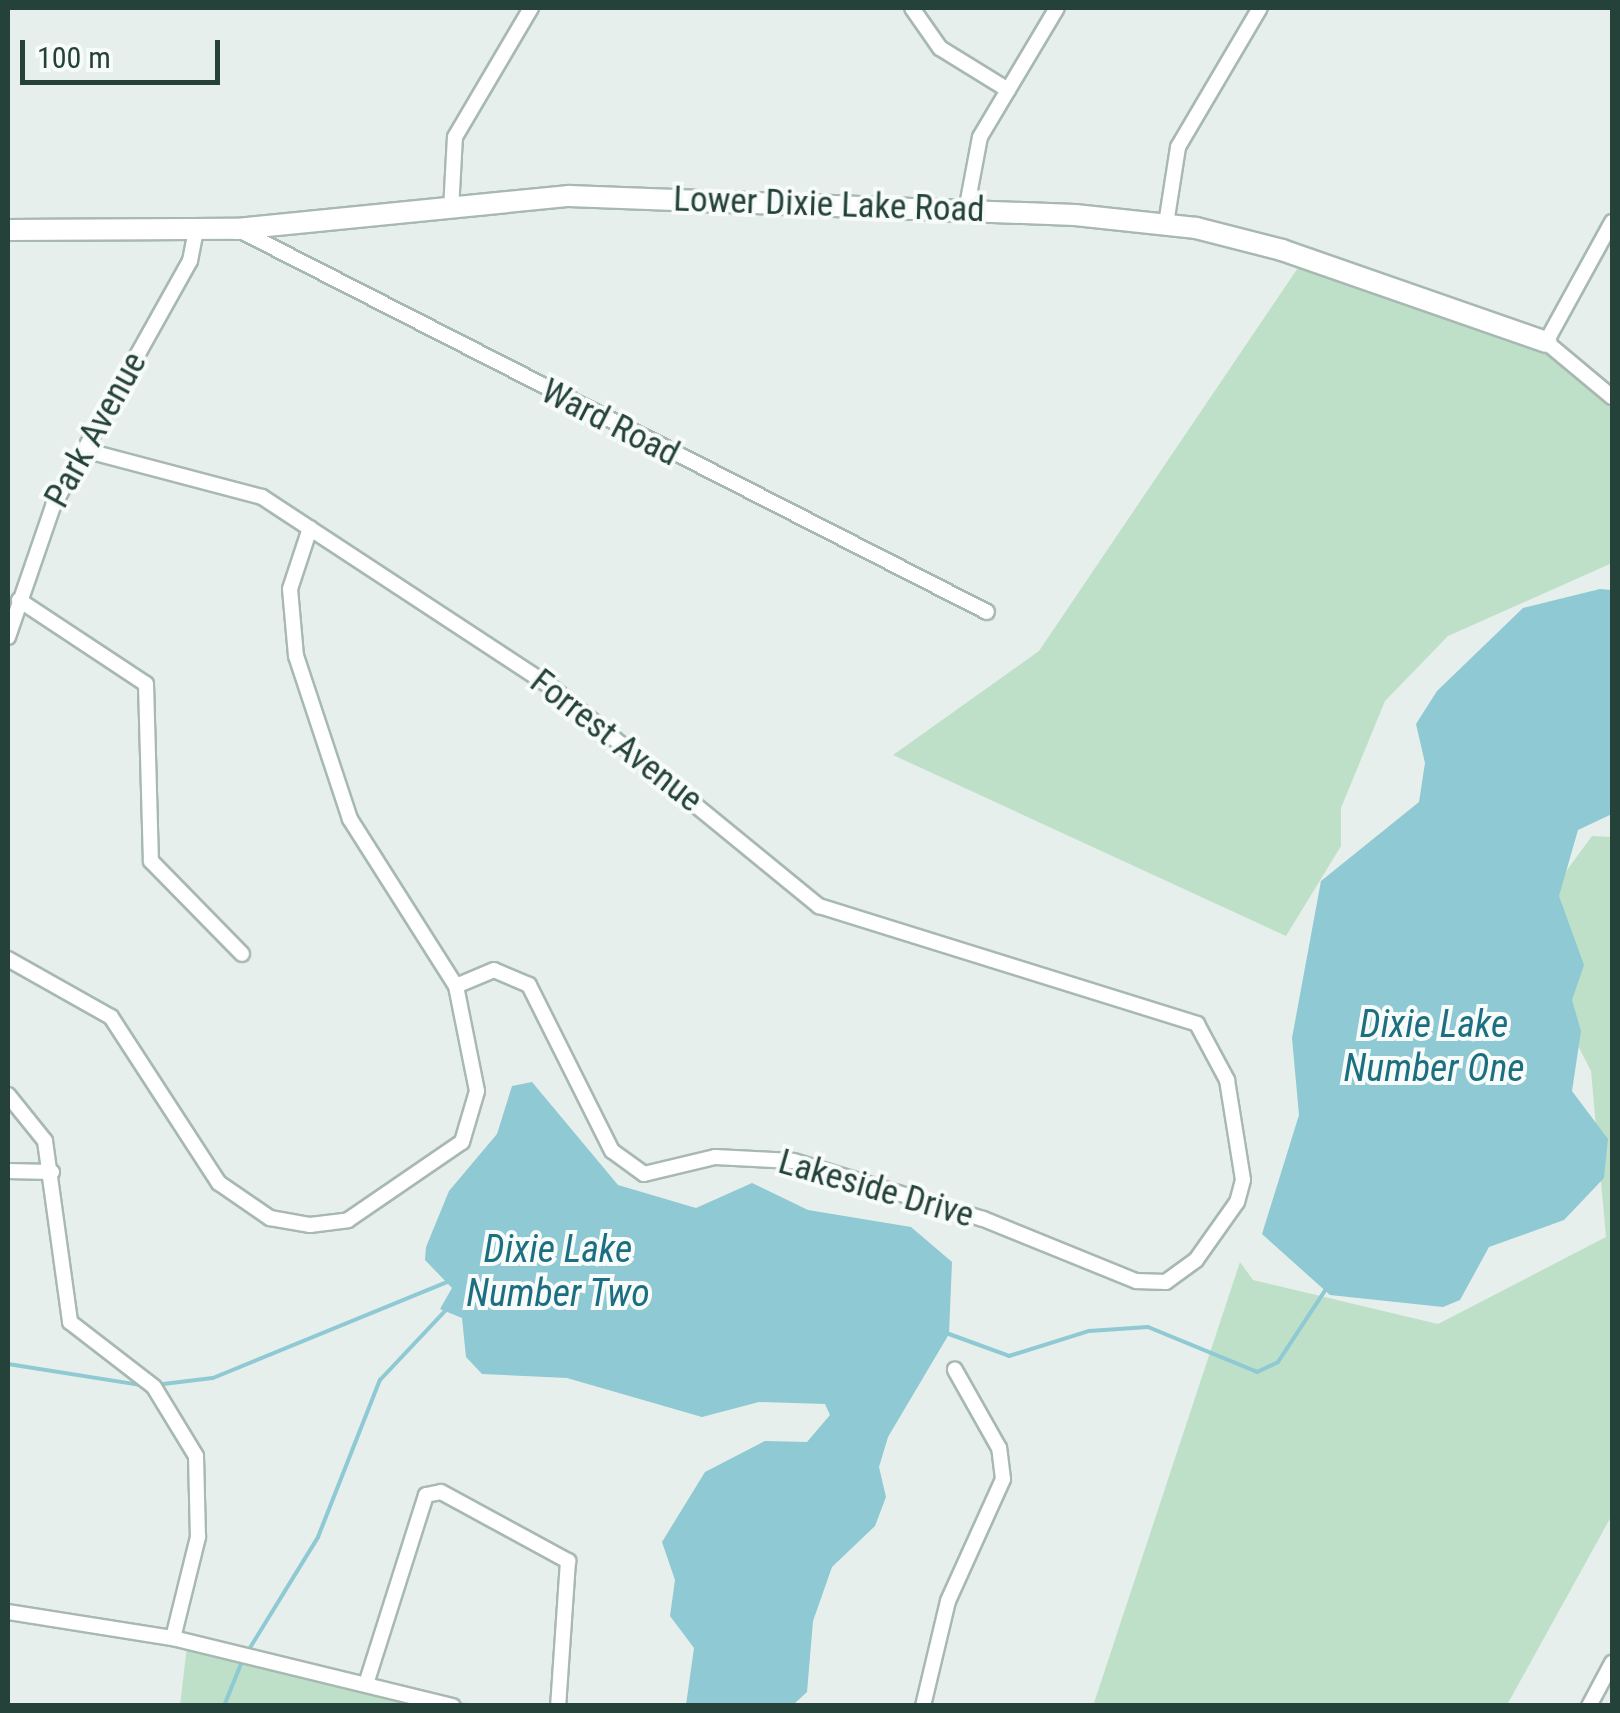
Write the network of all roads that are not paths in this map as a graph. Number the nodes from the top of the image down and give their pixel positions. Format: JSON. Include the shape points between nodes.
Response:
{"nodes":[{"id":1,"x":531,"y":8,"type":"edge"},
{"id":2,"x":912,"y":8,"type":"edge"},
{"id":3,"x":1057,"y":8,"type":"edge"},
{"id":4,"x":1260,"y":8,"type":"edge"},
{"id":5,"x":1008,"y":90,"type":"junction"},
{"id":6,"x":451,"y":210,"type":"junction"},
{"id":7,"x":966,"y":211,"type":"junction"},
{"id":8,"x":1612,"y":222,"type":"edge"},
{"id":9,"x":1166,"y":224,"type":"junction"},
{"id":10,"x":8,"y":230,"type":"edge"},
{"id":11,"x":196,"y":230,"type":"junction"},
{"id":12,"x":237,"y":230,"type":"junction"},
{"id":13,"x":1546,"y":342,"type":"junction"},
{"id":14,"x":1612,"y":396,"type":"edge"},
{"id":15,"x":84,"y":450,"type":"junction"},
{"id":16,"x":310,"y":528,"type":"junction"},
{"id":17,"x":19,"y":600,"type":"junction"},
{"id":18,"x":987,"y":612,"type":"dead end"},
{"id":19,"x":8,"y":636,"type":"edge"},
{"id":20,"x":242,"y":954,"type":"dead end"},
{"id":21,"x":8,"y":960,"type":"edge"},
{"id":22,"x":456,"y":986,"type":"junction"},
{"id":23,"x":1156,"y":1008,"type":"joint"},
{"id":24,"x":8,"y":1095,"type":"edge"},
{"id":25,"x":8,"y":1171,"type":"edge"},
{"id":26,"x":52,"y":1172,"type":"junction"},
{"id":27,"x":955,"y":1370,"type":"dead end"},
{"id":28,"x":8,"y":1612,"type":"edge"},
{"id":29,"x":174,"y":1638,"type":"junction"},
{"id":30,"x":1612,"y":1663,"type":"edge"},
{"id":31,"x":367,"y":1681,"type":"junction"},
{"id":32,"x":453,"y":1706,"type":"edge"},
{"id":33,"x":558,"y":1706,"type":"edge"},
{"id":34,"x":923,"y":1706,"type":"edge"},
{"id":35,"x":1590,"y":1706,"type":"edge"}],
"edges":[{"from":1,"to":6,"type":"street","via":[[455,137]]},
{"from":2,"to":5,"type":"street","via":[[940,48]]},
{"from":3,"to":5,"type":"street"},
{"from":4,"to":9,"type":"street","via":[[1178,147]]},
{"from":5,"to":7,"type":"street","via":[[968,172]]},
{"from":6,"to":7,"type":"street","name":"Lower Dixie Lake Road","via":[[569,196]]},
{"from":6,"to":12,"type":"street","name":"Lower Dixie Lake Road"},
{"from":7,"to":9,"type":"street","name":"Lower Dixie Lake Road"},
{"from":8,"to":13,"type":"street"},
{"from":9,"to":13,"type":"street","name":"Lower Dixie Lake Road","via":[[1282,250]]},
{"from":10,"to":11,"type":"street","name":"Lower Dixie Lake Road"},
{"from":11,"to":12,"type":"street","name":"Lower Dixie Lake Road"},
{"from":11,"to":15,"type":"street","name":"Park Avenue","via":[[190,261]]},
{"from":12,"to":18,"type":"street","name":"Ward Road"},
{"from":13,"to":14,"type":"street","name":"Lower Dixie Lake Road"},
{"from":15,"to":16,"type":"street","name":"Forrest Avenue","via":[[235,485]]},
{"from":15,"to":17,"type":"street","name":"Park Avenue","via":[[53,506]]},
{"from":16,"to":22,"type":"street","via":[[290,589],[296,656],[350,819]]},
{"from":16,"to":23,"type":"street","name":"Forrest Avenue","via":[[550,686],[819,906],[932,947]]},
{"from":17,"to":19,"type":"street","name":"Park Avenue"},
{"from":17,"to":20,"type":"street","via":[[146,684],[152,861]]},
{"from":21,"to":22,"type":"street","via":[[111,1017],[234,1198],[270,1218],[310,1225],[366,1213],[462,1142],[477,1091]]},
{"from":22,"to":23,"type":"street","name":"Lakeside Drive","via":[[494,970],[529,985],[612,1151],[632,1170],[656,1174],[740,1154],[793,1161],[983,1220],[1136,1281],[1166,1282],[1196,1260],[1243,1180],[1227,1080],[1211,1040],[1197,1024]]},
{"from":24,"to":26,"type":"street","via":[[34,1119]]},
{"from":25,"to":26,"type":"street"},
{"from":26,"to":29,"type":"street","via":[[70,1322],[154,1387],[196,1456],[198,1537]]},
{"from":27,"to":34,"type":"street","via":[[998,1448],[1003,1479],[948,1601]]},
{"from":28,"to":29,"type":"street"},
{"from":29,"to":31,"type":"street"},
{"from":30,"to":35,"type":"street"},
{"from":31,"to":32,"type":"street"},
{"from":31,"to":33,"type":"street","via":[[426,1494],[440,1492],[568,1561]]}]}
